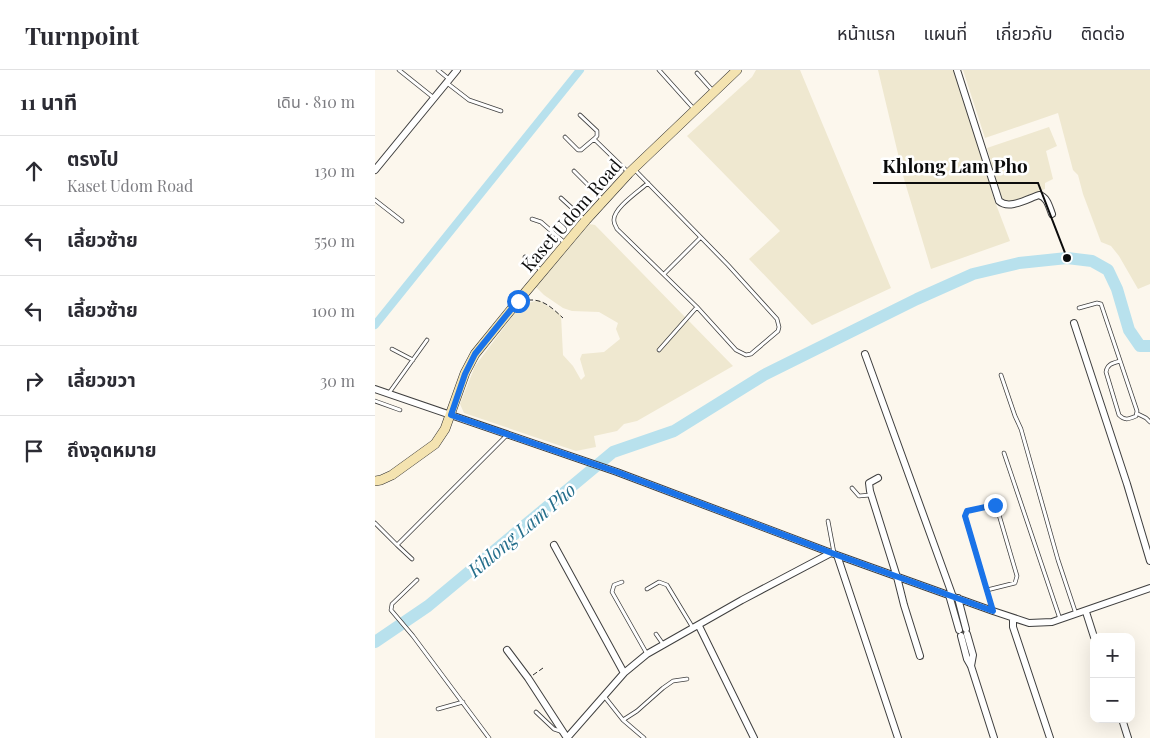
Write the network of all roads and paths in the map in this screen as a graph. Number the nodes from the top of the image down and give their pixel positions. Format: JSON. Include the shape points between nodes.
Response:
{"nodes":[{"id":1,"x":399,"y":70,"type":"edge"},
{"id":2,"x":438,"y":70,"type":"edge"},
{"id":3,"x":457,"y":70,"type":"edge"},
{"id":4,"x":659,"y":70,"type":"edge"},
{"id":5,"x":737,"y":70,"type":"edge"},
{"id":6,"x":957,"y":70,"type":"edge"},
{"id":7,"x":697,"y":72,"type":"dead end"},
{"id":8,"x":448,"y":81,"type":"junction"},
{"id":9,"x":713,"y":92,"type":"junction"},
{"id":10,"x":434,"y":98,"type":"junction"},
{"id":11,"x":695,"y":110,"type":"junction"},
{"id":12,"x":501,"y":111,"type":"dead end"},
{"id":13,"x":580,"y":115,"type":"dead end"},
{"id":14,"x":565,"y":137,"type":"dead end"},
{"id":15,"x":594,"y":139,"type":"junction"},
{"id":16,"x":375,"y":170,"type":"edge"},
{"id":17,"x":631,"y":170,"type":"junction"},
{"id":18,"x":574,"y":171,"type":"dead end"},
{"id":19,"x":648,"y":183,"type":"junction"},
{"id":20,"x":561,"y":198,"type":"dead end"},
{"id":21,"x":375,"y":200,"type":"edge"},
{"id":22,"x":603,"y":201,"type":"junction"},
{"id":23,"x":1052,"y":214,"type":"dead end"},
{"id":24,"x":532,"y":219,"type":"dead end"},
{"id":25,"x":402,"y":220,"type":"dead end"},
{"id":26,"x":586,"y":220,"type":"junction"},
{"id":27,"x":701,"y":238,"type":"junction"},
{"id":28,"x":565,"y":244,"type":"junction"},
{"id":29,"x":525,"y":257,"type":"dead end"},
{"id":30,"x":542,"y":271,"type":"junction"},
{"id":31,"x":664,"y":274,"type":"junction"},
{"id":32,"x":518,"y":301,"type":"junction"},
{"id":33,"x":697,"y":307,"type":"junction"},
{"id":34,"x":1079,"y":308,"type":"dead end"},
{"id":35,"x":563,"y":318,"type":"dead end"},
{"id":36,"x":1074,"y":323,"type":"dead end"},
{"id":37,"x":427,"y":340,"type":"dead end"},
{"id":38,"x":392,"y":348,"type":"dead end"},
{"id":39,"x":659,"y":350,"type":"dead end"},
{"id":40,"x":865,"y":354,"type":"dead end"},
{"id":41,"x":413,"y":360,"type":"junction"},
{"id":42,"x":1120,"y":361,"type":"junction"},
{"id":43,"x":1001,"y":375,"type":"dead end"},
{"id":44,"x":375,"y":389,"type":"edge"},
{"id":45,"x":388,"y":393,"type":"junction"},
{"id":46,"x":375,"y":400,"type":"edge"},
{"id":47,"x":400,"y":410,"type":"dead end"},
{"id":48,"x":1138,"y":414,"type":"junction"},
{"id":49,"x":451,"y":415,"type":"junction"},
{"id":50,"x":1150,"y":422,"type":"edge"},
{"id":51,"x":507,"y":434,"type":"junction"},
{"id":52,"x":1004,"y":452,"type":"dead end"},
{"id":53,"x":878,"y":478,"type":"dead end"},
{"id":54,"x":375,"y":481,"type":"edge"},
{"id":55,"x":851,"y":488,"type":"dead end"},
{"id":56,"x":871,"y":494,"type":"junction"},
{"id":57,"x":828,"y":521,"type":"dead end"},
{"id":58,"x":375,"y":523,"type":"edge"},
{"id":59,"x":397,"y":545,"type":"junction"},
{"id":60,"x":553,"y":545,"type":"dead end"},
{"id":61,"x":834,"y":554,"type":"junction"},
{"id":62,"x":412,"y":560,"type":"dead end"},
{"id":63,"x":1150,"y":561,"type":"edge"},
{"id":64,"x":897,"y":577,"type":"junction"},
{"id":65,"x":417,"y":580,"type":"dead end"},
{"id":66,"x":622,"y":582,"type":"dead end"},
{"id":67,"x":1150,"y":588,"type":"edge"},
{"id":68,"x":647,"y":589,"type":"dead end"},
{"id":69,"x":987,"y":590,"type":"junction"},
{"id":70,"x":953,"y":597,"type":"junction"},
{"id":71,"x":993,"y":611,"type":"junction"},
{"id":72,"x":1086,"y":612,"type":"junction"},
{"id":73,"x":1076,"y":615,"type":"junction"},
{"id":74,"x":1013,"y":618,"type":"junction"},
{"id":75,"x":1060,"y":620,"type":"junction"},
{"id":76,"x":696,"y":627,"type":"junction"},
{"id":77,"x":1093,"y":633,"type":"edge"},
{"id":78,"x":657,"y":634,"type":"dead end"},
{"id":79,"x":664,"y":644,"type":"junction"},
{"id":80,"x":507,"y":650,"type":"dead end"},
{"id":81,"x":647,"y":654,"type":"junction"},
{"id":82,"x":920,"y":656,"type":"dead end"},
{"id":83,"x":543,"y":668,"type":"dead end"},
{"id":84,"x":624,"y":673,"type":"junction"},
{"id":85,"x":528,"y":678,"type":"junction"},
{"id":86,"x":687,"y":679,"type":"dead end"},
{"id":87,"x":604,"y":695,"type":"junction"},
{"id":88,"x":463,"y":702,"type":"junction"},
{"id":89,"x":438,"y":709,"type":"dead end"},
{"id":90,"x":537,"y":712,"type":"dead end"},
{"id":91,"x":623,"y":720,"type":"junction"},
{"id":92,"x":1123,"y":723,"type":"edge"},
{"id":93,"x":568,"y":736,"type":"edge"},
{"id":94,"x":489,"y":738,"type":"edge"},
{"id":95,"x":643,"y":738,"type":"edge"},
{"id":96,"x":754,"y":738,"type":"edge"},
{"id":97,"x":898,"y":738,"type":"edge"},
{"id":98,"x":993,"y":738,"type":"edge"},
{"id":99,"x":1050,"y":738,"type":"edge"},
{"id":100,"x":1128,"y":738,"type":"edge"}],
"edges":[{"from":1,"to":10,"type":"lane"},
{"from":2,"to":8,"type":"lane"},
{"from":3,"to":8,"type":"street"},
{"from":4,"to":11,"type":"lane"},
{"from":5,"to":9,"type":"street","name":"Kaset Udom Road"},
{"from":6,"to":23,"type":"street","via":[[999,201],[1009,205],[1039,195],[1045,198]]},
{"from":7,"to":9,"type":"lane"},
{"from":8,"to":10,"type":"street"},
{"from":8,"to":12,"type":"lane","via":[[469,100]]},
{"from":9,"to":11,"type":"street","name":"Kaset Udom Road"},
{"from":10,"to":16,"type":"street"},
{"from":11,"to":17,"type":"street","name":"Kaset Udom Road"},
{"from":13,"to":15,"type":"lane","via":[[597,131]]},
{"from":14,"to":15,"type":"lane","via":[[578,150]]},
{"from":15,"to":17,"type":"lane"},
{"from":17,"to":19,"type":"lane"},
{"from":17,"to":22,"type":"street","name":"Kaset Udom Road"},
{"from":18,"to":22,"type":"lane"},
{"from":19,"to":27,"type":"lane"},
{"from":19,"to":31,"type":"lane","via":[[619,208],[614,221],[617,228]]},
{"from":20,"to":26,"type":"lane"},
{"from":21,"to":25,"type":"lane"},
{"from":22,"to":26,"type":"street","name":"Kaset Udom Road"},
{"from":24,"to":28,"type":"lane","via":[[541,222]]},
{"from":26,"to":28,"type":"street","name":"Kaset Udom Road"},
{"from":27,"to":31,"type":"lane"},
{"from":27,"to":33,"type":"lane","via":[[777,319],[779,327],[746,355],[736,350]]},
{"from":28,"to":30,"type":"street","name":"Kaset Udom Road"},
{"from":29,"to":30,"type":"lane"},
{"from":30,"to":32,"type":"street","name":"Kaset Udom Road"},
{"from":31,"to":33,"type":"lane"},
{"from":32,"to":35,"type":"path","via":[[544,301]]},
{"from":32,"to":49,"type":"street","name":"Kaset Udom Road","via":[[475,354]]},
{"from":33,"to":39,"type":"lane"},
{"from":34,"to":42,"type":"lane","via":[[1101,304]]},
{"from":36,"to":63,"type":"street"},
{"from":37,"to":41,"type":"lane"},
{"from":38,"to":41,"type":"lane"},
{"from":40,"to":70,"type":"street"},
{"from":41,"to":45,"type":"lane"},
{"from":42,"to":48,"type":"lane"},
{"from":42,"to":48,"type":"lane","via":[[1109,365],[1106,372],[1119,415],[1127,419]]},
{"from":43,"to":73,"type":"lane","via":[[1021,429]]},
{"from":44,"to":45,"type":"street"},
{"from":45,"to":49,"type":"street"},
{"from":46,"to":47,"type":"lane"},
{"from":48,"to":50,"type":"lane"},
{"from":49,"to":51,"type":"street"},
{"from":49,"to":54,"type":"street","name":"Kaset Udom Road","via":[[435,444],[391,475]]},
{"from":51,"to":59,"type":"lane"},
{"from":51,"to":61,"type":"street","via":[[591,462]]},
{"from":52,"to":75,"type":"lane"},
{"from":53,"to":56,"type":"street","via":[[869,483]]},
{"from":55,"to":56,"type":"lane","via":[[859,496]]},
{"from":56,"to":64,"type":"street"},
{"from":57,"to":61,"type":"lane"},
{"from":58,"to":59,"type":"lane"},
{"from":59,"to":62,"type":"lane"},
{"from":60,"to":84,"type":"street"},
{"from":61,"to":64,"type":"street"},
{"from":61,"to":76,"type":"street"},
{"from":61,"to":97,"type":"street"},
{"from":64,"to":70,"type":"street"},
{"from":64,"to":82,"type":"street"},
{"from":65,"to":88,"type":"lane","via":[[390,607]]},
{"from":66,"to":81,"type":"lane","via":[[615,585],[612,592]]},
{"from":67,"to":72,"type":"street"},
{"from":68,"to":76,"type":"lane","via":[[659,582],[667,585]]},
{"from":69,"to":69,"type":"lane","via":[[1015,582],[1017,576],[995,505],[967,511],[965,516]]},
{"from":69,"to":71,"type":"lane"},
{"from":70,"to":71,"type":"street"},
{"from":70,"to":98,"type":"street","via":[[967,659]]},
{"from":71,"to":74,"type":"street"},
{"from":72,"to":73,"type":"street"},
{"from":72,"to":77,"type":"street"},
{"from":73,"to":75,"type":"street"},
{"from":74,"to":75,"type":"street","via":[[1041,624]]},
{"from":74,"to":99,"type":"street","via":[[1013,627]]},
{"from":76,"to":79,"type":"street"},
{"from":76,"to":96,"type":"street"},
{"from":78,"to":79,"type":"lane"},
{"from":79,"to":81,"type":"street"},
{"from":80,"to":85,"type":"street"},
{"from":81,"to":84,"type":"street"},
{"from":83,"to":85,"type":"path"},
{"from":84,"to":87,"type":"street"},
{"from":85,"to":93,"type":"street"},
{"from":86,"to":91,"type":"lane","via":[[673,681]]},
{"from":87,"to":91,"type":"lane"},
{"from":87,"to":93,"type":"street"},
{"from":88,"to":89,"type":"lane"},
{"from":88,"to":94,"type":"lane"},
{"from":90,"to":93,"type":"lane","via":[[553,729]]},
{"from":91,"to":95,"type":"lane"},
{"from":92,"to":100,"type":"street"}]}
